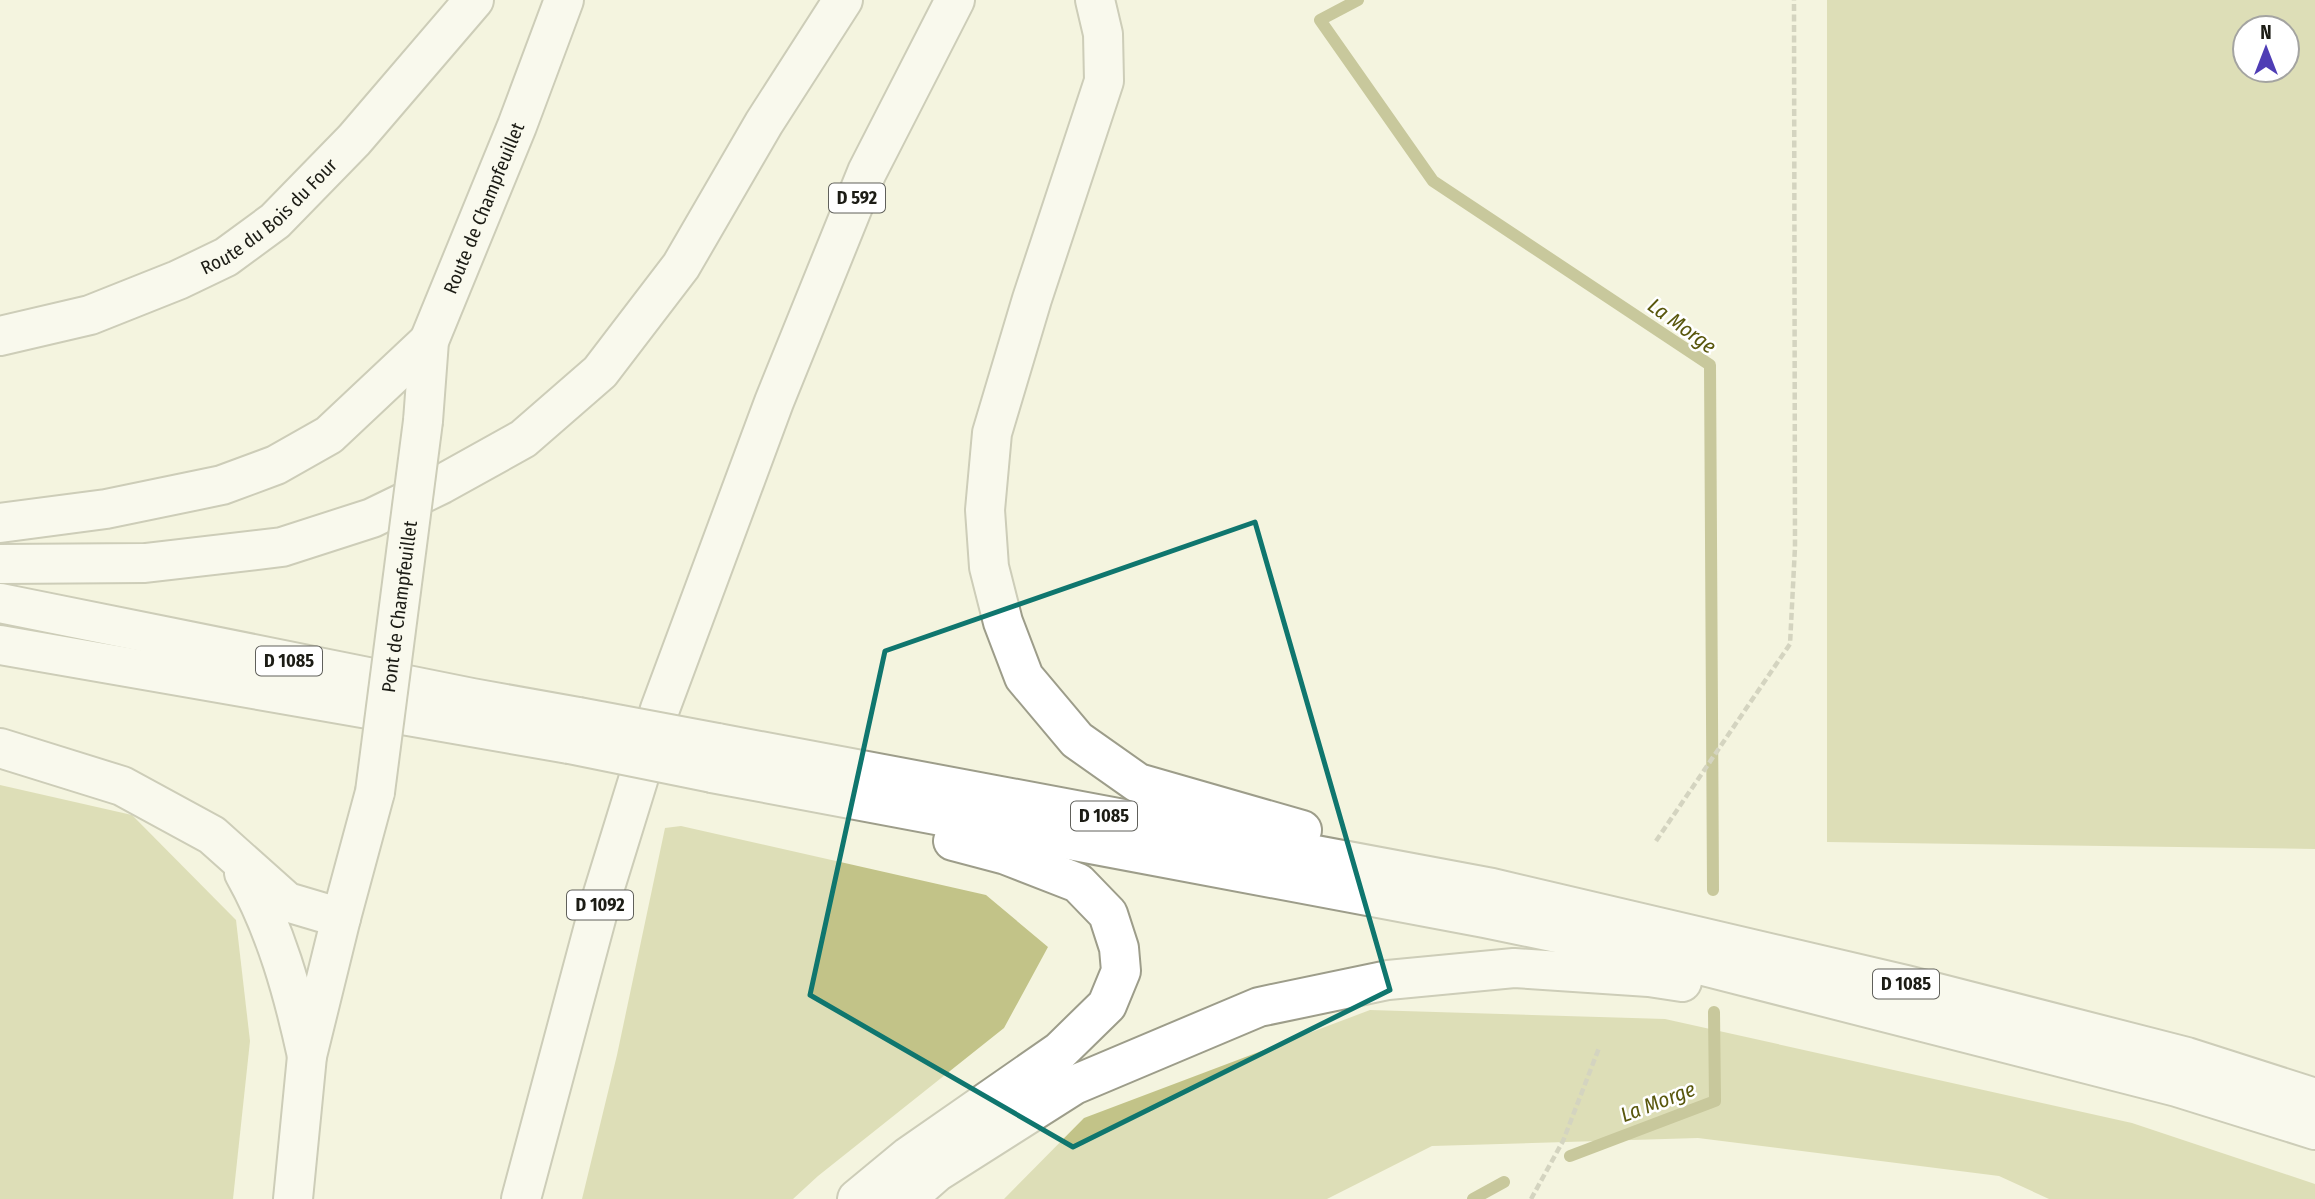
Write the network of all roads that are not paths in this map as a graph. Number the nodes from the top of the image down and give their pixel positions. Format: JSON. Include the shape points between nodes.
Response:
{"nodes":[{"id":1,"x":474,"y":0,"type":"edge"},
{"id":2,"x":564,"y":0,"type":"edge"},
{"id":3,"x":843,"y":0,"type":"edge"},
{"id":4,"x":955,"y":0,"type":"edge"},
{"id":5,"x":1069,"y":0,"type":"edge"},
{"id":6,"x":1099,"y":17,"type":"edge"},
{"id":7,"x":0,"y":336,"type":"edge"},
{"id":8,"x":429,"y":341,"type":"junction"},
{"id":9,"x":423,"y":421,"type":"joint"},
{"id":10,"x":0,"y":523,"type":"edge"},
{"id":11,"x":0,"y":565,"type":"edge"},
{"id":12,"x":0,"y":603,"type":"edge"},
{"id":13,"x":0,"y":645,"type":"edge"},
{"id":14,"x":660,"y":709,"type":"joint"},
{"id":15,"x":573,"y":730,"type":"junction"},
{"id":16,"x":0,"y":748,"type":"edge"},
{"id":17,"x":715,"y":758,"type":"junction"},
{"id":18,"x":236,"y":859,"type":"junction"},
{"id":19,"x":1492,"y":888,"type":"junction"},
{"id":20,"x":341,"y":918,"type":"junction"},
{"id":21,"x":1900,"y":1016,"type":"junction"},
{"id":22,"x":307,"y":1056,"type":"junction"},
{"id":23,"x":2315,"y":1098,"type":"edge"},
{"id":24,"x":2315,"y":1130,"type":"edge"},
{"id":25,"x":293,"y":1199,"type":"edge"},
{"id":26,"x":521,"y":1199,"type":"edge"},
{"id":27,"x":857,"y":1199,"type":"edge"},
{"id":28,"x":906,"y":1199,"type":"edge"}],
"edges":[{"from":1,"to":7,"type":"main road","name":"Route du Bois du Four","via":[[354,140],[275,221],[226,257],[90,315]]},
{"from":2,"to":8,"type":"main road","name":"Route de Champfeuillet"},
{"from":3,"to":11,"type":"main road","via":[[681,266],[600,372],[523,439],[372,519],[282,547],[145,563]]},
{"from":4,"to":14,"type":"main road","number":"D 592","via":[[867,172],[774,402]]},
{"from":5,"to":6,"type":"main road"},
{"from":6,"to":19,"type":"main road","via":[[1104,81],[992,433],[985,510],[989,567],[1024,677],[1077,740],[1138,783]]},
{"from":8,"to":9,"type":"main road","name":"Route de Champfeuillet"},
{"from":8,"to":10,"type":"main road","via":[[329,435],[276,465],[209,487],[106,509]]},
{"from":9,"to":20,"type":"main road","name":"Pont de Champfeuillet","bridge":true,"via":[[375,792]]},
{"from":12,"to":15,"type":"main road","number":"D 1085","via":[[472,698]]},
{"from":13,"to":15,"type":"main road","number":"D 1085"},
{"from":14,"to":26,"type":"main road","number":"D 1092","via":[[601,900]]},
{"from":15,"to":17,"type":"main road","number":"D 1085","bridge":true},
{"from":16,"to":18,"type":"main road","via":[[122,786],[212,835]]},
{"from":17,"to":19,"type":"main road","number":"D 1085"},
{"from":17,"to":21,"type":"main road","number":"D 1085","via":[[1653,953]]},
{"from":17,"to":27,"type":"main road","via":[[894,826],[1006,855],[1078,883],[1108,914],[1119,948],[1121,971],[1107,1006],[1060,1051],[909,1156]]},
{"from":18,"to":20,"type":"main road","via":[[287,902]]},
{"from":18,"to":22,"type":"main road","via":[[276,943]]},
{"from":19,"to":23,"type":"main road","number":"D 1085","via":[[1933,991],[2187,1057]]},
{"from":20,"to":22,"type":"main road","name":"Pont de Champfeuillet"},
{"from":21,"to":24,"type":"main road","number":"D 1085","via":[[2177,1087]]},
{"from":21,"to":28,"type":"main road","via":[[1648,977],[1514,968],[1388,981],[1259,1007],[1074,1085],[937,1172]]},
{"from":22,"to":25,"type":"main road"}]}
